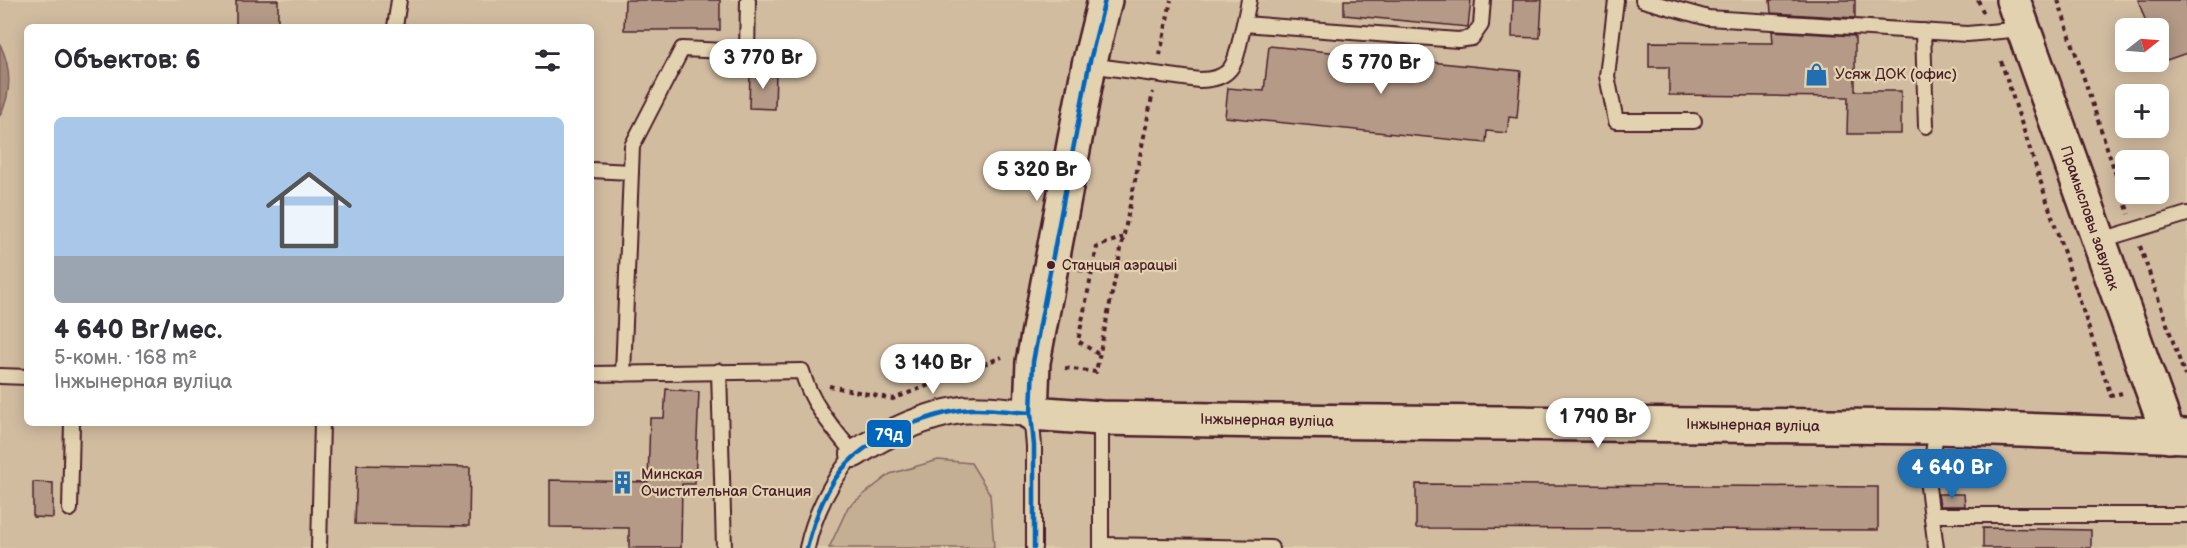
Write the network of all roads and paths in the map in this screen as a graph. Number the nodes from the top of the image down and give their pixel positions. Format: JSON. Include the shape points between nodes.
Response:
{"nodes":[{"id":1,"x":399,"y":0,"type":"edge"},
{"id":2,"x":748,"y":0,"type":"edge"},
{"id":3,"x":1105,"y":0,"type":"edge"},
{"id":4,"x":1171,"y":0,"type":"edge"},
{"id":5,"x":1249,"y":0,"type":"edge"},
{"id":6,"x":1483,"y":0,"type":"edge"},
{"id":7,"x":1616,"y":0,"type":"edge"},
{"id":8,"x":1643,"y":0,"type":"edge"},
{"id":9,"x":1978,"y":0,"type":"edge"},
{"id":10,"x":2058,"y":0,"type":"edge"},
{"id":11,"x":2018,"y":14,"type":"edge"},
{"id":12,"x":395,"y":24,"type":"edge"},
{"id":13,"x":1244,"y":24,"type":"junction"},
{"id":14,"x":1923,"y":31,"type":"junction"},
{"id":15,"x":1991,"y":31,"type":"junction"},
{"id":16,"x":1089,"y":66,"type":"junction"},
{"id":17,"x":1156,"y":74,"type":"junction"},
{"id":18,"x":1694,"y":121,"type":"dead end"},
{"id":19,"x":1926,"y":126,"type":"dead end"},
{"id":20,"x":594,"y":171,"type":"edge"},
{"id":21,"x":631,"y":172,"type":"junction"},
{"id":22,"x":2187,"y":214,"type":"edge"},
{"id":23,"x":2134,"y":230,"type":"junction"},
{"id":24,"x":1123,"y":237,"type":"junction"},
{"id":25,"x":2098,"y":242,"type":"junction"},
{"id":26,"x":1098,"y":354,"type":"junction"},
{"id":27,"x":1002,"y":357,"type":"dead end"},
{"id":28,"x":1065,"y":368,"type":"dead end"},
{"id":29,"x":719,"y":371,"type":"junction"},
{"id":30,"x":594,"y":374,"type":"edge"},
{"id":31,"x":623,"y":374,"type":"junction"},
{"id":32,"x":0,"y":376,"type":"edge"},
{"id":33,"x":2187,"y":376,"type":"edge"},
{"id":34,"x":24,"y":377,"type":"edge"},
{"id":35,"x":807,"y":389,"type":"junction"},
{"id":36,"x":2111,"y":396,"type":"dead end"},
{"id":37,"x":1031,"y":413,"type":"junction"},
{"id":38,"x":1101,"y":418,"type":"junction"},
{"id":39,"x":72,"y":426,"type":"edge"},
{"id":40,"x":322,"y":426,"type":"edge"},
{"id":41,"x":1937,"y":427,"type":"junction"},
{"id":42,"x":2178,"y":436,"type":"edge"},
{"id":43,"x":854,"y":454,"type":"junction"},
{"id":44,"x":70,"y":509,"type":"dead end"},
{"id":45,"x":2187,"y":515,"type":"edge"},
{"id":46,"x":1932,"y":516,"type":"junction"},
{"id":47,"x":1101,"y":547,"type":"edge"},
{"id":48,"x":319,"y":548,"type":"edge"},
{"id":49,"x":724,"y":548,"type":"edge"},
{"id":50,"x":807,"y":548,"type":"edge"},
{"id":51,"x":1034,"y":548,"type":"edge"},
{"id":52,"x":1271,"y":548,"type":"edge"},
{"id":53,"x":1936,"y":548,"type":"edge"}],
"edges":[{"from":1,"to":12,"type":"lane"},
{"from":2,"to":21,"type":"lane","via":[[747,52],[682,49],[632,146]]},
{"from":3,"to":16,"type":"street"},
{"from":4,"to":17,"type":"path"},
{"from":5,"to":13,"type":"lane"},
{"from":6,"to":13,"type":"lane","via":[[1481,25],[1472,38],[1458,40]]},
{"from":7,"to":18,"type":"lane","via":[[1607,76],[1616,121]]},
{"from":8,"to":14,"type":"lane","via":[[1708,18]]},
{"from":9,"to":15,"type":"path"},
{"from":10,"to":23,"type":"path"},
{"from":11,"to":15,"type":"lane"},
{"from":11,"to":25,"type":"street","name":"Прамысловы завулак"},
{"from":13,"to":17,"type":"lane","via":[[1233,66],[1226,75],[1199,80]]},
{"from":14,"to":15,"type":"lane"},
{"from":14,"to":19,"type":"lane"},
{"from":15,"to":36,"type":"path"},
{"from":16,"to":17,"type":"lane"},
{"from":16,"to":37,"type":"street","via":[[1033,362]]},
{"from":17,"to":24,"type":"path"},
{"from":20,"to":21,"type":"lane"},
{"from":21,"to":31,"type":"lane"},
{"from":22,"to":23,"type":"lane"},
{"from":23,"to":25,"type":"lane"},
{"from":23,"to":33,"type":"path"},
{"from":24,"to":26,"type":"path"},
{"from":24,"to":26,"type":"path","via":[[1097,248],[1078,341]]},
{"from":25,"to":42,"type":"street","name":"Прамысловы завулак"},
{"from":26,"to":28,"type":"path","via":[[1096,372]]},
{"from":27,"to":35,"type":"path","via":[[893,399],[819,384]]},
{"from":29,"to":31,"type":"lane"},
{"from":29,"to":35,"type":"lane","via":[[802,371]]},
{"from":29,"to":49,"type":"lane"},
{"from":30,"to":31,"type":"lane"},
{"from":32,"to":34,"type":"lane"},
{"from":35,"to":43,"type":"lane"},
{"from":37,"to":38,"type":"street","name":"Інжынерная вуліца"},
{"from":37,"to":43,"type":"street","via":[[963,410],[906,425]]},
{"from":37,"to":51,"type":"lane"},
{"from":38,"to":41,"type":"street","name":"Інжынерная вуліца"},
{"from":38,"to":47,"type":"lane"},
{"from":39,"to":44,"type":"lane"},
{"from":40,"to":48,"type":"lane"},
{"from":41,"to":42,"type":"street","name":"Інжынерная вуліца"},
{"from":41,"to":46,"type":"lane","via":[[1928,487]]},
{"from":43,"to":50,"type":"lane","via":[[836,474],[824,497]]},
{"from":45,"to":46,"type":"lane"},
{"from":46,"to":53,"type":"lane"},
{"from":47,"to":52,"type":"lane"}]}
